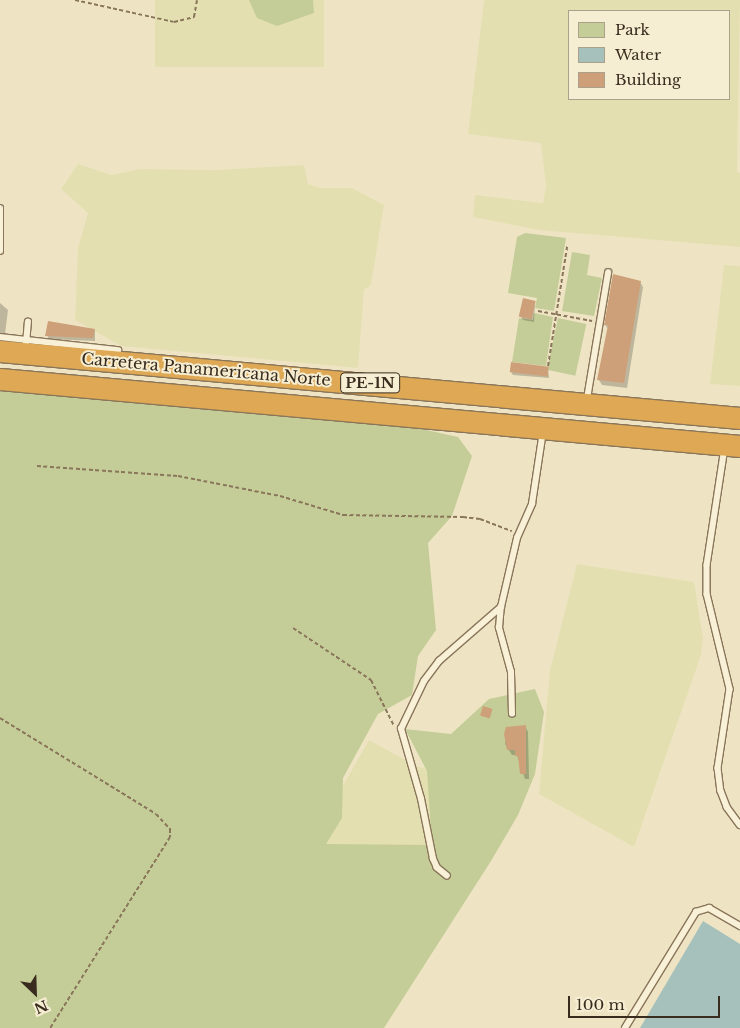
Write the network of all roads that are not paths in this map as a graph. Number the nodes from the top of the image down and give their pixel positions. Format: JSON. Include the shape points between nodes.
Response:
{"nodes":[{"id":1,"x":0,"y":208,"type":"edge"},
{"id":2,"x":0,"y":251,"type":"edge"},
{"id":3,"x":608,"y":273,"type":"dead end"},
{"id":4,"x":28,"y":322,"type":"dead end"},
{"id":5,"x":0,"y":337,"type":"edge"},
{"id":6,"x":26,"y":347,"type":"junction"},
{"id":7,"x":118,"y":350,"type":"dead end"},
{"id":8,"x":0,"y":351,"type":"edge"},
{"id":9,"x":0,"y":379,"type":"edge"},
{"id":10,"x":587,"y":403,"type":"junction"},
{"id":11,"x":740,"y":418,"type":"edge"},
{"id":12,"x":543,"y":428,"type":"junction"},
{"id":13,"x":732,"y":445,"type":"edge"},
{"id":14,"x":501,"y":607,"type":"junction"},
{"id":15,"x":512,"y":714,"type":"dead end"},
{"id":16,"x":740,"y":825,"type":"edge"},
{"id":17,"x":447,"y":876,"type":"dead end"},
{"id":18,"x":740,"y":926,"type":"edge"},
{"id":19,"x":625,"y":1028,"type":"edge"}],
"edges":[{"from":1,"to":2,"type":"lane"},
{"from":3,"to":10,"type":"lane"},
{"from":4,"to":6,"type":"lane"},
{"from":5,"to":6,"type":"lane"},
{"from":6,"to":7,"type":"lane"},
{"from":6,"to":8,"type":"highway","name":"Carretera Panamericana Norte","number":"PE-1N"},
{"from":6,"to":10,"type":"highway","name":"Carretera Panamericana Norte","number":"PE-1N"},
{"from":9,"to":12,"type":"highway","name":"Carretera Panamericana Norte","number":"PE-1N"},
{"from":10,"to":11,"type":"highway","name":"Carretera Panamericana Norte","number":"PE-1N"},
{"from":12,"to":13,"type":"highway","name":"Carretera Panamericana Norte","number":"PE-1N"},
{"from":12,"to":14,"type":"lane","via":[[532,504],[519,534]]},
{"from":13,"to":16,"type":"lane","via":[[707,565],[707,594],[729,683],[718,768],[721,791],[727,807]]},
{"from":14,"to":15,"type":"lane","via":[[499,628],[511,672]]},
{"from":14,"to":17,"type":"lane","via":[[439,661],[424,681],[401,728],[421,799],[433,859],[437,868]]},
{"from":18,"to":19,"type":"lane","via":[[709,908],[696,912]]}]}
